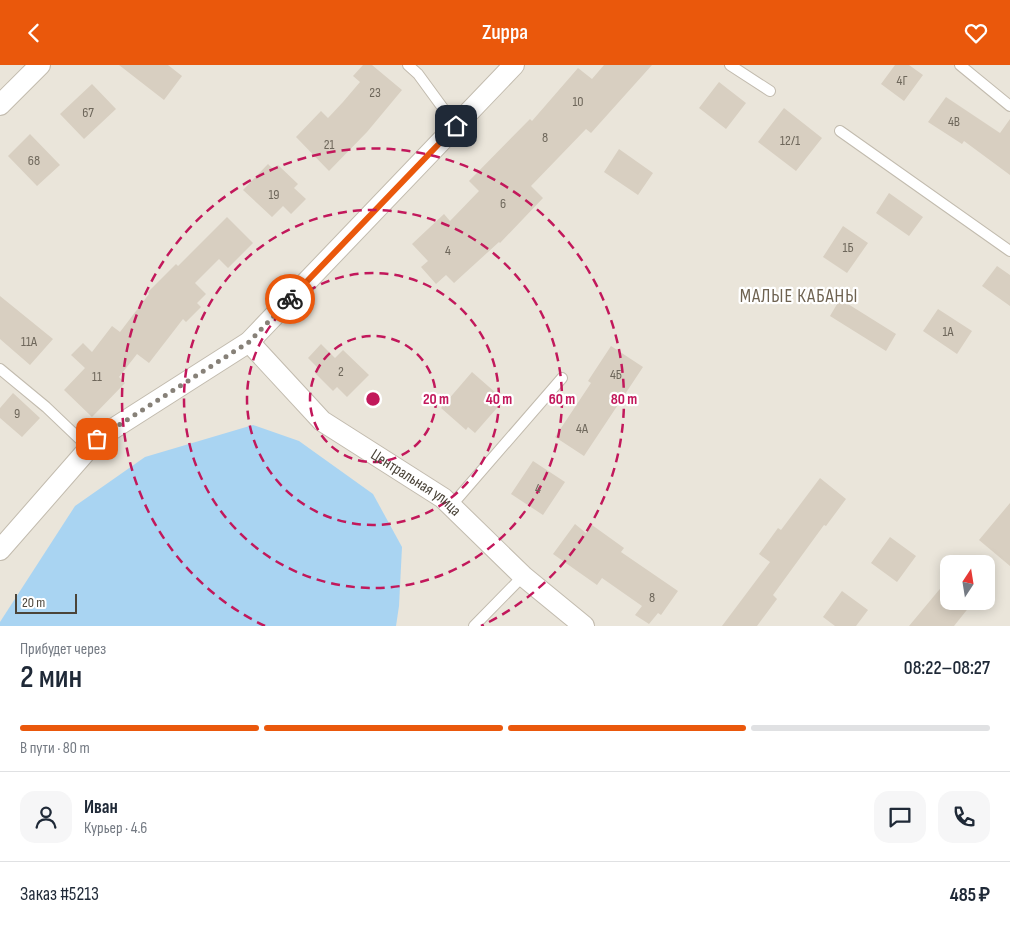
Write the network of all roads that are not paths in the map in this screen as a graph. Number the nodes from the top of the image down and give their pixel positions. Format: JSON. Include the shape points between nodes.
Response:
{"nodes":[{"id":1,"x":40,"y":65,"type":"edge"},
{"id":2,"x":408,"y":65,"type":"edge"},
{"id":3,"x":514,"y":65,"type":"edge"},
{"id":4,"x":730,"y":65,"type":"edge"},
{"id":5,"x":960,"y":65,"type":"edge"},
{"id":6,"x":770,"y":91,"type":"dead end"},
{"id":7,"x":0,"y":105,"type":"edge"},
{"id":8,"x":1010,"y":106,"type":"edge"},
{"id":9,"x":456,"y":126,"type":"junction"},
{"id":10,"x":840,"y":131,"type":"dead end"},
{"id":11,"x":1010,"y":251,"type":"edge"},
{"id":12,"x":249,"y":342,"type":"junction"},
{"id":13,"x":0,"y":369,"type":"edge"},
{"id":14,"x":562,"y":378,"type":"dead end"},
{"id":15,"x":89,"y":449,"type":"junction"},
{"id":16,"x":451,"y":507,"type":"junction"},
{"id":17,"x":0,"y":550,"type":"edge"},
{"id":18,"x":523,"y":576,"type":"junction"},
{"id":19,"x":474,"y":626,"type":"edge"},
{"id":20,"x":584,"y":626,"type":"edge"}],
"edges":[{"from":1,"to":7,"type":"street"},
{"from":2,"to":9,"type":"lane"},
{"from":3,"to":9,"type":"street"},
{"from":4,"to":6,"type":"lane"},
{"from":5,"to":8,"type":"lane"},
{"from":9,"to":12,"type":"street"},
{"from":10,"to":11,"type":"lane"},
{"from":12,"to":15,"type":"street","via":[[97,439]]},
{"from":12,"to":16,"type":"street","name":"Центральная улица","via":[[322,421],[443,498]]},
{"from":13,"to":15,"type":"lane"},
{"from":14,"to":16,"type":"lane"},
{"from":15,"to":17,"type":"street"},
{"from":16,"to":18,"type":"street","name":"Центральная улица"},
{"from":18,"to":19,"type":"lane"},
{"from":18,"to":20,"type":"street","name":"Центральная улица"}]}
